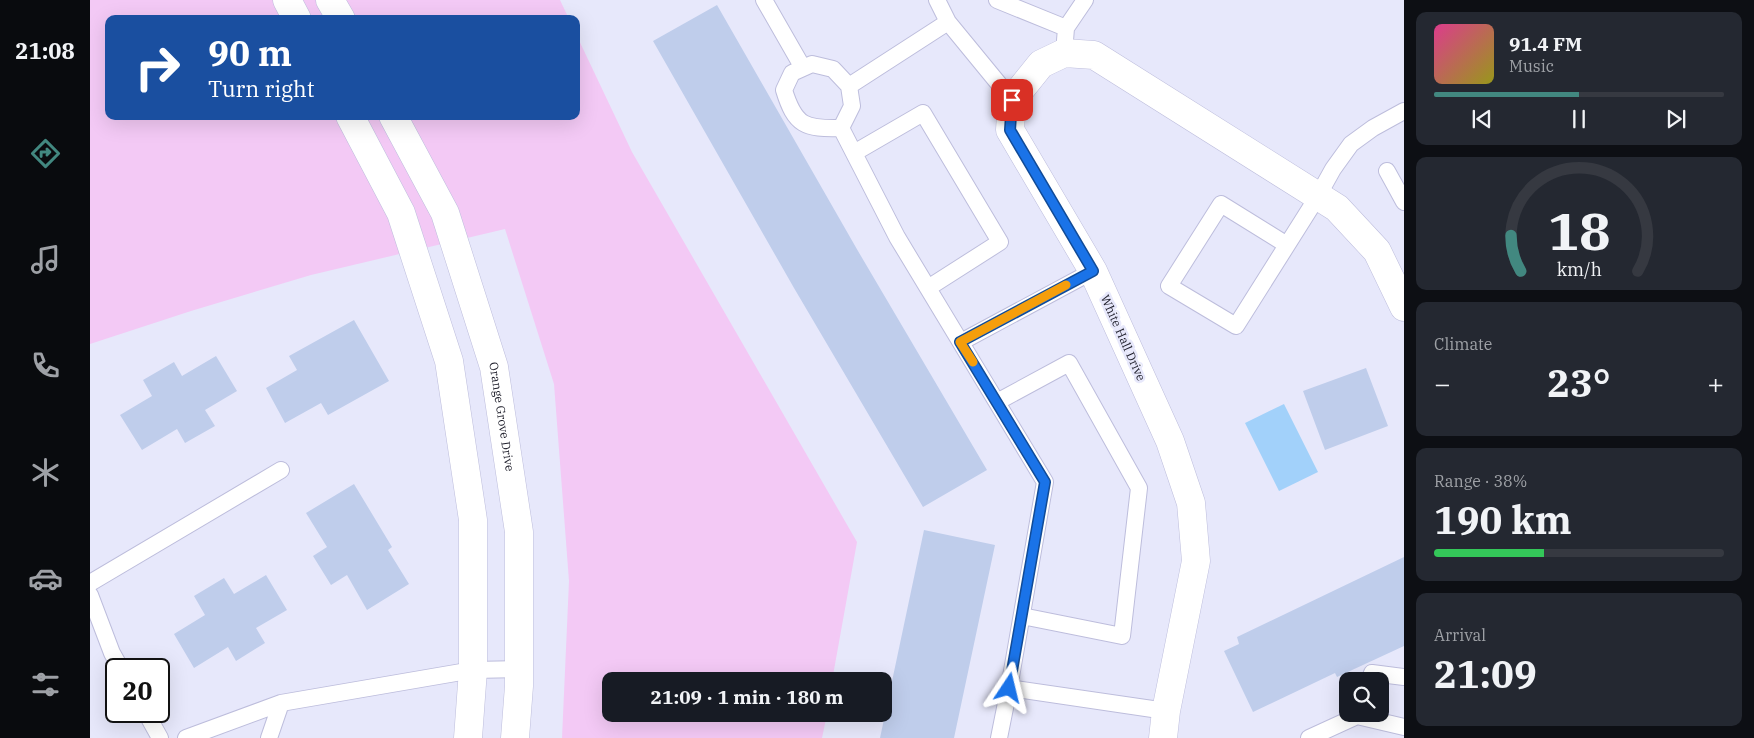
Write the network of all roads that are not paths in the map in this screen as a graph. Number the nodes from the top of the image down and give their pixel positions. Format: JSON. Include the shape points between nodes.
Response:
{"nodes":[{"id":1,"x":287,"y":0,"type":"edge"},
{"id":2,"x":330,"y":0,"type":"edge"},
{"id":3,"x":764,"y":0,"type":"edge"},
{"id":4,"x":937,"y":0,"type":"edge"},
{"id":5,"x":997,"y":0,"type":"edge"},
{"id":6,"x":1085,"y":0,"type":"edge"},
{"id":7,"x":295,"y":15,"type":"edge"},
{"id":8,"x":339,"y":15,"type":"edge"},
{"id":9,"x":948,"y":22,"type":"junction"},
{"id":10,"x":1065,"y":41,"type":"junction"},
{"id":11,"x":803,"y":68,"type":"junction"},
{"id":12,"x":849,"y":86,"type":"junction"},
{"id":13,"x":1012,"y":100,"type":"junction"},
{"id":14,"x":1404,"y":111,"type":"edge"},
{"id":15,"x":352,"y":120,"type":"edge"},
{"id":16,"x":395,"y":120,"type":"edge"},
{"id":17,"x":841,"y":128,"type":"junction"},
{"id":18,"x":854,"y":153,"type":"junction"},
{"id":19,"x":1387,"y":171,"type":"dead end"},
{"id":20,"x":1318,"y":196,"type":"junction"},
{"id":21,"x":1404,"y":202,"type":"edge"},
{"id":22,"x":1286,"y":245,"type":"junction"},
{"id":23,"x":1093,"y":271,"type":"junction"},
{"id":24,"x":928,"y":288,"type":"junction"},
{"id":25,"x":1404,"y":307,"type":"edge"},
{"id":26,"x":960,"y":342,"type":"junction"},
{"id":27,"x":997,"y":402,"type":"junction"},
{"id":28,"x":281,"y":470,"type":"dead end"},
{"id":29,"x":90,"y":583,"type":"edge"},
{"id":30,"x":90,"y":595,"type":"edge"},
{"id":31,"x":1022,"y":616,"type":"junction"},
{"id":32,"x":115,"y":658,"type":"edge"},
{"id":33,"x":519,"y":669,"type":"junction"},
{"id":34,"x":473,"y":670,"type":"junction"},
{"id":35,"x":1389,"y":675,"type":"edge"},
{"id":36,"x":1404,"y":677,"type":"edge"},
{"id":37,"x":1009,"y":688,"type":"junction"},
{"id":38,"x":281,"y":703,"type":"junction"},
{"id":39,"x":1166,"y":711,"type":"junction"},
{"id":40,"x":1342,"y":722,"type":"edge"},
{"id":41,"x":1384,"y":722,"type":"edge"},
{"id":42,"x":152,"y":723,"type":"edge"},
{"id":43,"x":1404,"y":727,"type":"edge"},
{"id":44,"x":160,"y":738,"type":"edge"},
{"id":45,"x":186,"y":738,"type":"edge"},
{"id":46,"x":269,"y":738,"type":"edge"},
{"id":47,"x":468,"y":738,"type":"edge"},
{"id":48,"x":515,"y":738,"type":"edge"},
{"id":49,"x":999,"y":738,"type":"edge"},
{"id":50,"x":1163,"y":738,"type":"edge"},
{"id":51,"x":1309,"y":738,"type":"edge"}],
"edges":[{"from":1,"to":7,"type":"street"},
{"from":2,"to":8,"type":"street"},
{"from":3,"to":11,"type":"lane"},
{"from":4,"to":9,"type":"lane"},
{"from":5,"to":10,"type":"lane"},
{"from":6,"to":10,"type":"lane"},
{"from":9,"to":12,"type":"lane"},
{"from":9,"to":13,"type":"lane"},
{"from":10,"to":13,"type":"street"},
{"from":10,"to":20,"type":"street","via":[[1094,55]]},
{"from":11,"to":12,"type":"lane","via":[[812,64],[833,69]]},
{"from":11,"to":17,"type":"lane","via":[[792,73],[784,90],[790,108],[802,124]]},
{"from":12,"to":17,"type":"lane","via":[[852,106]]},
{"from":13,"to":23,"type":"street","name":"White Hall Drive","via":[[1010,130]]},
{"from":14,"to":20,"type":"lane","via":[[1351,144]]},
{"from":15,"to":34,"type":"street","via":[[401,213],[449,361],[472,520]]},
{"from":16,"to":33,"type":"street","name":"Orange Grove Drive","via":[[445,213],[494,367],[519,532]]},
{"from":17,"to":18,"type":"lane"},
{"from":18,"to":24,"type":"lane","via":[[897,237]]},
{"from":18,"to":24,"type":"lane","via":[[924,113],[1000,242]]},
{"from":19,"to":21,"type":"lane"},
{"from":20,"to":22,"type":"lane"},
{"from":20,"to":25,"type":"street","via":[[1337,208],[1377,251]]},
{"from":22,"to":22,"type":"lane","via":[[1236,326],[1169,286],[1222,204]]},
{"from":23,"to":26,"type":"lane"},
{"from":23,"to":39,"type":"street","name":"White Hall Drive","via":[[1170,441],[1191,503],[1196,561]]},
{"from":24,"to":26,"type":"lane"},
{"from":26,"to":27,"type":"lane"},
{"from":27,"to":31,"type":"lane","via":[[1045,482]]},
{"from":27,"to":31,"type":"lane","via":[[1069,362],[1139,488],[1122,636]]},
{"from":28,"to":29,"type":"lane"},
{"from":30,"to":32,"type":"lane"},
{"from":31,"to":37,"type":"lane"},
{"from":33,"to":34,"type":"lane"},
{"from":33,"to":48,"type":"street","name":"Orange Grove Drive"},
{"from":34,"to":38,"type":"lane"},
{"from":34,"to":47,"type":"street"},
{"from":35,"to":36,"type":"lane"},
{"from":37,"to":39,"type":"lane"},
{"from":37,"to":49,"type":"lane"},
{"from":38,"to":45,"type":"lane"},
{"from":38,"to":46,"type":"lane"},
{"from":39,"to":50,"type":"street","name":"White Hall Drive"},
{"from":40,"to":51,"type":"lane"},
{"from":41,"to":43,"type":"lane"},
{"from":42,"to":44,"type":"lane"}]}
